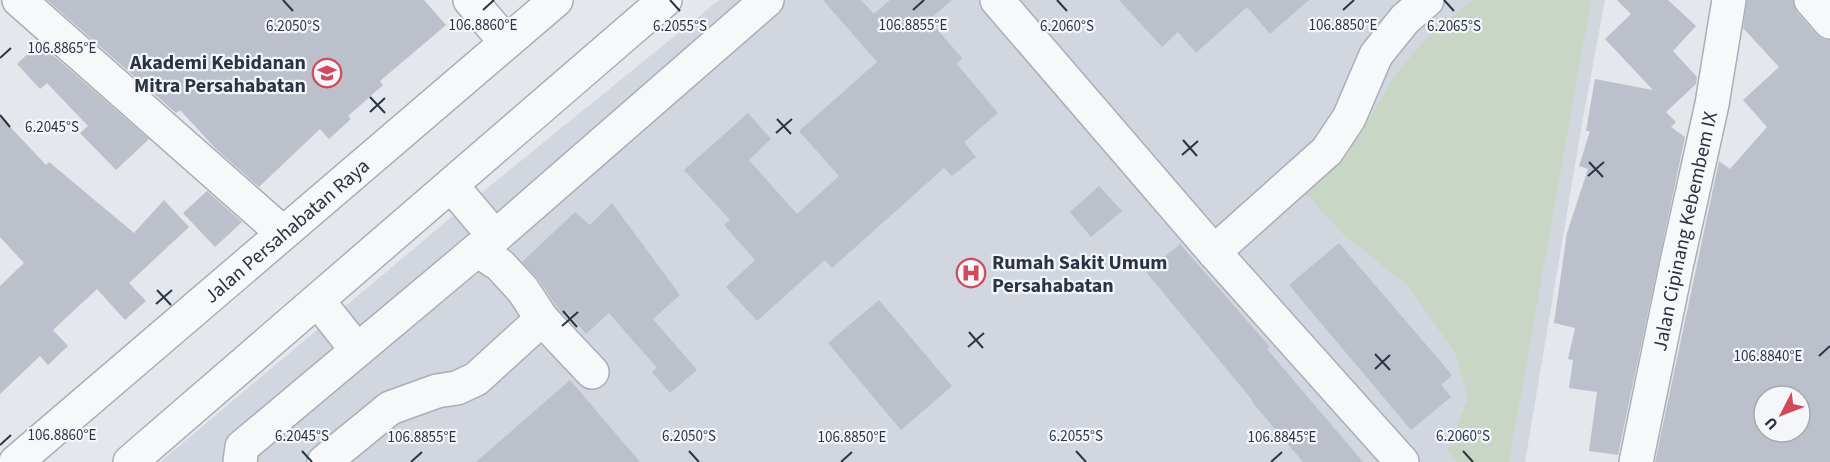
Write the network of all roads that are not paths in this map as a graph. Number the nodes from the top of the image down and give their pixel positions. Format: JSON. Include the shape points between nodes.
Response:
{"nodes":[{"id":1,"x":19,"y":0,"type":"edge"},
{"id":2,"x":470,"y":0,"type":"edge"},
{"id":3,"x":556,"y":0,"type":"edge"},
{"id":4,"x":665,"y":0,"type":"edge"},
{"id":5,"x":767,"y":0,"type":"edge"},
{"id":6,"x":997,"y":0,"type":"edge"},
{"id":7,"x":1427,"y":0,"type":"edge"},
{"id":8,"x":1729,"y":0,"type":"edge"},
{"id":9,"x":1811,"y":0,"type":"edge"},
{"id":10,"x":1830,"y":22,"type":"edge"},
{"id":11,"x":506,"y":42,"type":"junction"},
{"id":12,"x":451,"y":185,"type":"junction"},
{"id":13,"x":283,"y":233,"type":"junction"},
{"id":14,"x":486,"y":243,"type":"junction"},
{"id":15,"x":1214,"y":252,"type":"junction"},
{"id":16,"x":318,"y":301,"type":"junction"},
{"id":17,"x":542,"y":319,"type":"junction"},
{"id":18,"x":357,"y":350,"type":"junction"},
{"id":19,"x":592,"y":372,"type":"dead end"},
{"id":20,"x":16,"y":462,"type":"edge"},
{"id":21,"x":130,"y":462,"type":"edge"},
{"id":22,"x":240,"y":462,"type":"edge"},
{"id":23,"x":324,"y":462,"type":"edge"},
{"id":24,"x":1402,"y":462,"type":"edge"},
{"id":25,"x":1636,"y":462,"type":"edge"}],
"edges":[{"from":1,"to":13,"type":"street"},
{"from":2,"to":11,"type":"street"},
{"from":3,"to":11,"type":"street","name":"Jalan Persahabatan Raya"},
{"from":4,"to":12,"type":"street"},
{"from":5,"to":14,"type":"street"},
{"from":6,"to":15,"type":"street"},
{"from":7,"to":15,"type":"street","via":[[1405,19],[1376,55],[1349,118],[1327,152]]},
{"from":8,"to":25,"type":"street","name":"Jalan Cipinang Kebembem IX","via":[[1712,104]]},
{"from":9,"to":10,"type":"street"},
{"from":11,"to":13,"type":"street","name":"Jalan Persahabatan Raya"},
{"from":12,"to":14,"type":"street"},
{"from":12,"to":16,"type":"street"},
{"from":13,"to":20,"type":"street","name":"Jalan Persahabatan Raya"},
{"from":14,"to":17,"type":"street"},
{"from":14,"to":18,"type":"street"},
{"from":15,"to":24,"type":"street"},
{"from":16,"to":18,"type":"street"},
{"from":16,"to":21,"type":"street"},
{"from":17,"to":19,"type":"street"},
{"from":17,"to":23,"type":"street","via":[[476,379],[390,408]]},
{"from":18,"to":22,"type":"street","via":[[242,447]]}]}
